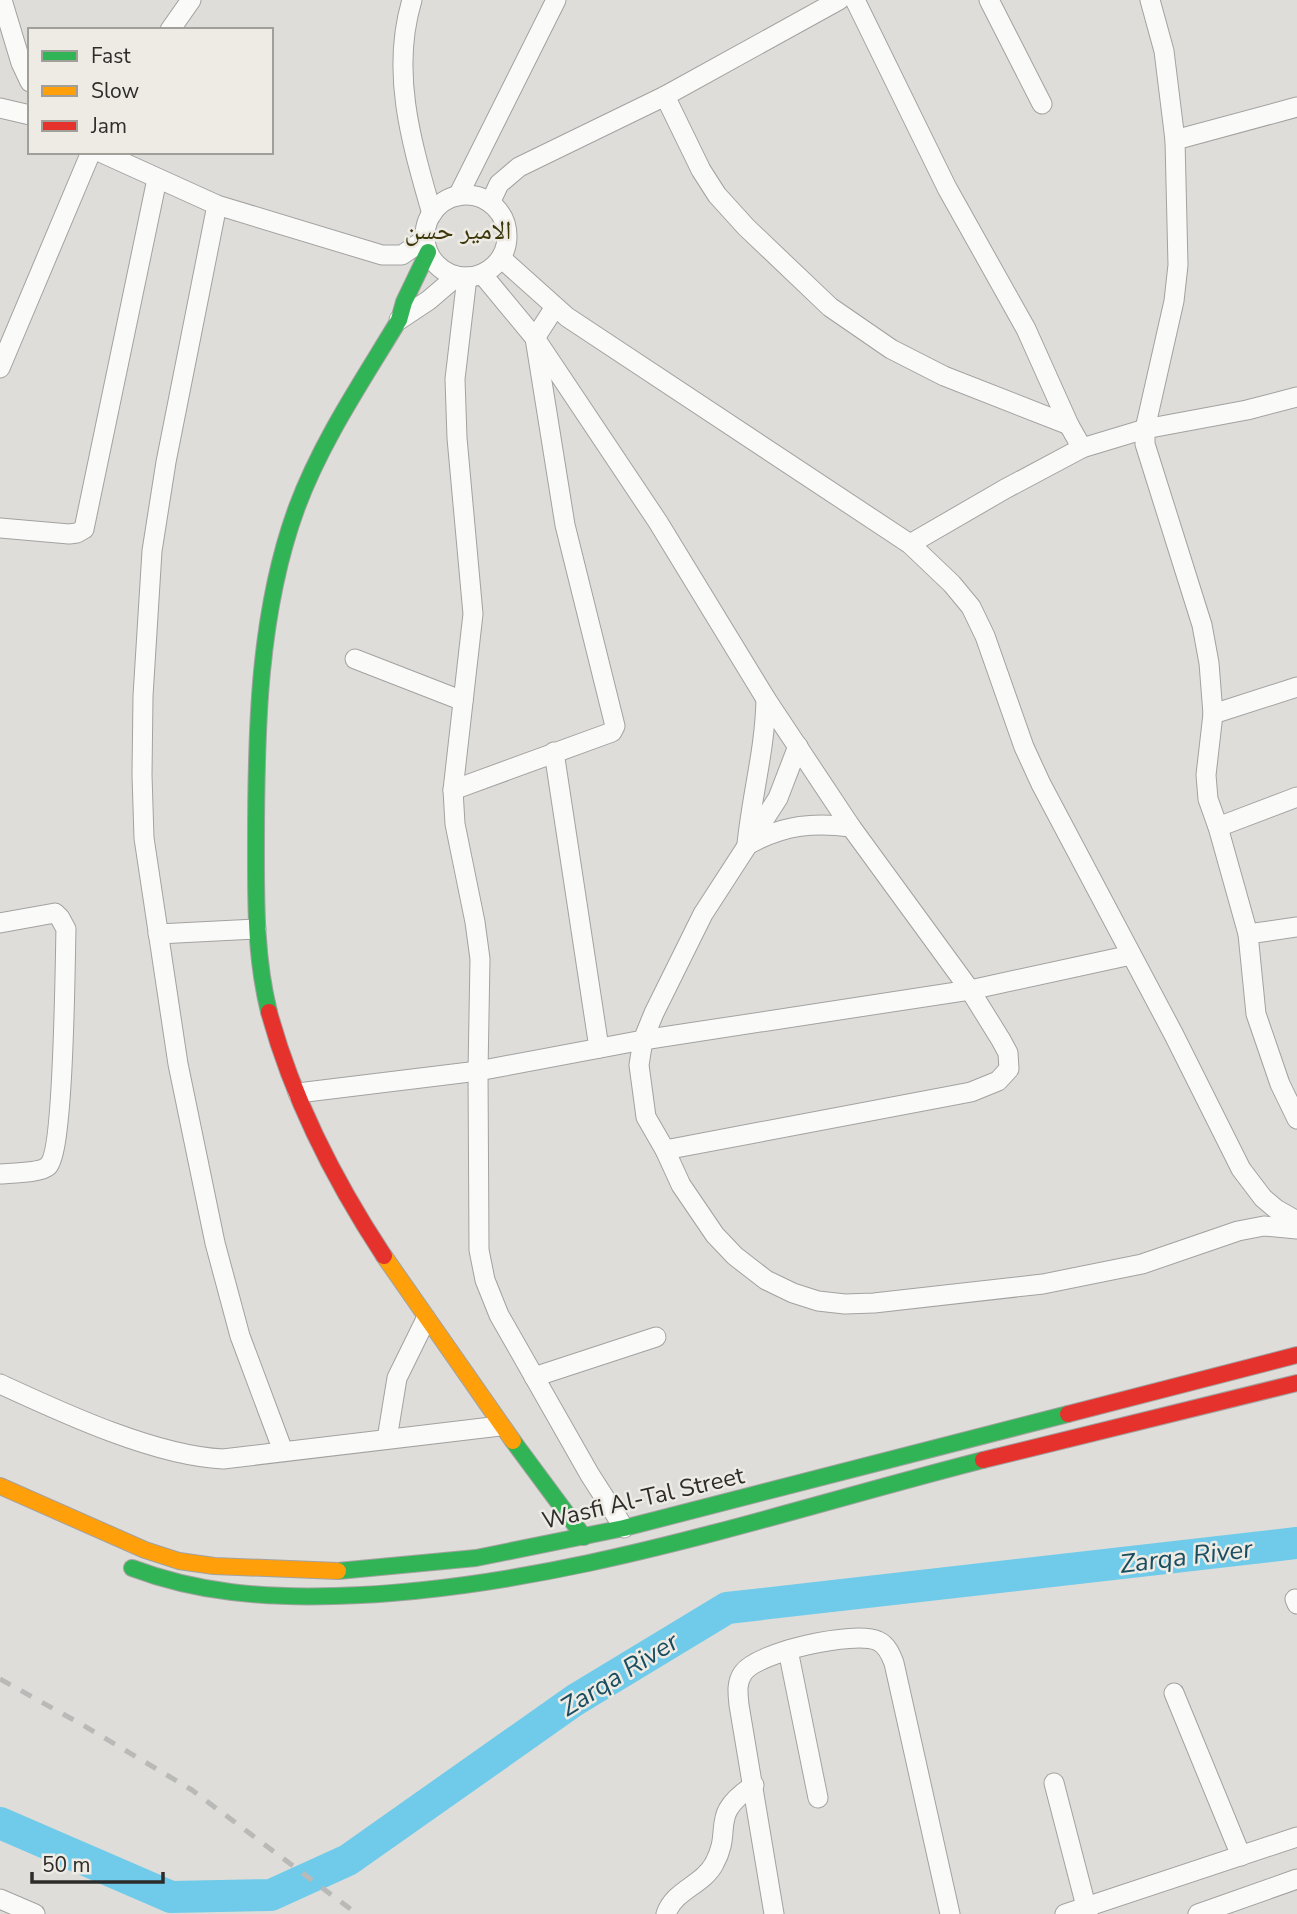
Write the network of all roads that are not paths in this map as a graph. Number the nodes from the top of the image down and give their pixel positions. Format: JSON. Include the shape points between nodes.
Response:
{"nodes":[{"id":1,"x":2,"y":0,"type":"edge"},
{"id":2,"x":191,"y":0,"type":"edge"},
{"id":3,"x":412,"y":0,"type":"edge"},
{"id":4,"x":556,"y":0,"type":"edge"},
{"id":5,"x":839,"y":0,"type":"edge"},
{"id":6,"x":855,"y":0,"type":"edge"},
{"id":7,"x":989,"y":0,"type":"edge"},
{"id":8,"x":1150,"y":0,"type":"edge"},
{"id":9,"x":171,"y":28,"type":"edge"},
{"id":10,"x":28,"y":78,"type":"edge"},
{"id":11,"x":665,"y":96,"type":"junction"},
{"id":12,"x":1042,"y":104,"type":"dead end"},
{"id":13,"x":1297,"y":107,"type":"edge"},
{"id":14,"x":0,"y":108,"type":"edge"},
{"id":15,"x":28,"y":115,"type":"edge"},
{"id":16,"x":1175,"y":140,"type":"junction"},
{"id":17,"x":90,"y":154,"type":"edge"},
{"id":18,"x":104,"y":154,"type":"edge"},
{"id":19,"x":157,"y":180,"type":"junction"},
{"id":20,"x":458,"y":196,"type":"junction"},
{"id":21,"x":490,"y":203,"type":"junction"},
{"id":22,"x":217,"y":205,"type":"junction"},
{"id":23,"x":432,"y":214,"type":"junction"},
{"id":24,"x":427,"y":245,"type":"junction"},
{"id":25,"x":501,"y":258,"type":"junction"},
{"id":26,"x":469,"y":276,"type":"junction"},
{"id":27,"x":555,"y":307,"type":"junction"},
{"id":28,"x":399,"y":320,"type":"junction"},
{"id":29,"x":535,"y":338,"type":"junction"},
{"id":30,"x":0,"y":368,"type":"edge"},
{"id":31,"x":1297,"y":397,"type":"edge"},
{"id":32,"x":1069,"y":425,"type":"junction"},
{"id":33,"x":1145,"y":429,"type":"junction"},
{"id":34,"x":1082,"y":448,"type":"junction"},
{"id":35,"x":0,"y":528,"type":"edge"},
{"id":36,"x":909,"y":544,"type":"junction"},
{"id":37,"x":355,"y":659,"type":"dead end"},
{"id":38,"x":1297,"y":687,"type":"edge"},
{"id":39,"x":766,"y":699,"type":"junction"},
{"id":40,"x":463,"y":701,"type":"junction"},
{"id":41,"x":1213,"y":714,"type":"junction"},
{"id":42,"x":798,"y":746,"type":"junction"},
{"id":43,"x":554,"y":752,"type":"junction"},
{"id":44,"x":453,"y":790,"type":"junction"},
{"id":45,"x":1297,"y":797,"type":"edge"},
{"id":46,"x":851,"y":827,"type":"junction"},
{"id":47,"x":1218,"y":827,"type":"junction"},
{"id":48,"x":747,"y":845,"type":"junction"},
{"id":49,"x":0,"y":923,"type":"edge"},
{"id":50,"x":1297,"y":926,"type":"edge"},
{"id":51,"x":256,"y":929,"type":"junction"},
{"id":52,"x":158,"y":934,"type":"junction"},
{"id":53,"x":1248,"y":934,"type":"junction"},
{"id":54,"x":1131,"y":955,"type":"junction"},
{"id":55,"x":970,"y":990,"type":"junction"},
{"id":56,"x":643,"y":1040,"type":"junction"},
{"id":57,"x":599,"y":1048,"type":"junction"},
{"id":58,"x":478,"y":1071,"type":"junction"},
{"id":59,"x":298,"y":1093,"type":"junction"},
{"id":60,"x":1297,"y":1119,"type":"edge"},
{"id":61,"x":665,"y":1150,"type":"junction"},
{"id":62,"x":0,"y":1174,"type":"edge"},
{"id":63,"x":1297,"y":1221,"type":"edge"},
{"id":64,"x":1297,"y":1229,"type":"edge"},
{"id":65,"x":426,"y":1319,"type":"junction"},
{"id":66,"x":656,"y":1337,"type":"dead end"},
{"id":67,"x":1297,"y":1355,"type":"edge"},
{"id":68,"x":534,"y":1377,"type":"junction"},
{"id":69,"x":1297,"y":1383,"type":"edge"},
{"id":70,"x":0,"y":1384,"type":"edge"},
{"id":71,"x":500,"y":1426,"type":"junction"},
{"id":72,"x":387,"y":1439,"type":"junction"},
{"id":73,"x":283,"y":1451,"type":"junction"},
{"id":74,"x":0,"y":1486,"type":"edge"},
{"id":75,"x":624,"y":1528,"type":"junction"},
{"id":76,"x":584,"y":1537,"type":"junction"},
{"id":77,"x":114,"y":1560,"type":"dead end"},
{"id":78,"x":788,"y":1650,"type":"junction"},
{"id":79,"x":1174,"y":1693,"type":"dead end"},
{"id":80,"x":1054,"y":1783,"type":"dead end"},
{"id":81,"x":754,"y":1786,"type":"junction"},
{"id":82,"x":818,"y":1798,"type":"dead end"},
{"id":83,"x":1297,"y":1837,"type":"edge"},
{"id":84,"x":1241,"y":1856,"type":"junction"},
{"id":85,"x":1297,"y":1879,"type":"edge"},
{"id":86,"x":0,"y":1899,"type":"edge"},
{"id":87,"x":1087,"y":1911,"type":"edge"},
{"id":88,"x":35,"y":1914,"type":"edge"},
{"id":89,"x":666,"y":1914,"type":"edge"},
{"id":90,"x":774,"y":1914,"type":"edge"},
{"id":91,"x":950,"y":1914,"type":"edge"},
{"id":92,"x":1065,"y":1914,"type":"edge"},
{"id":93,"x":1198,"y":1914,"type":"edge"}],
"edges":[{"from":1,"to":10,"type":"street"},
{"from":2,"to":9,"type":"street"},
{"from":3,"to":23,"type":"street","via":[[402,53],[403,92]]},
{"from":4,"to":20,"type":"street"},
{"from":5,"to":11,"type":"street"},
{"from":6,"to":32,"type":"street","via":[[947,188],[1026,329]]},
{"from":7,"to":12,"type":"street"},
{"from":8,"to":16,"type":"street","via":[[1164,51]]},
{"from":11,"to":21,"type":"street","via":[[519,167],[499,184]]},
{"from":11,"to":32,"type":"street","via":[[717,195],[830,307],[891,349],[944,376]]},
{"from":13,"to":16,"type":"street"},
{"from":14,"to":15,"type":"street"},
{"from":16,"to":33,"type":"street","via":[[1178,265]]},
{"from":17,"to":30,"type":"street"},
{"from":18,"to":19,"type":"street"},
{"from":19,"to":22,"type":"street"},
{"from":19,"to":35,"type":"street","via":[[84,529],[69,534]]},
{"from":20,"to":21,"type":"street","via":[[480,197]]},
{"from":20,"to":23,"type":"street","via":[[443,202]]},
{"from":21,"to":25,"type":"street","via":[[498,210],[507,234]]},
{"from":22,"to":24,"type":"street","via":[[382,255],[402,255]]},
{"from":22,"to":52,"type":"street","via":[[152,551],[142,775],[144,838]]},
{"from":23,"to":24,"type":"street"},
{"from":24,"to":26,"type":"street","via":[[435,263],[445,271]]},
{"from":24,"to":28,"type":"main road"},
{"from":25,"to":26,"type":"street","via":[[493,267]]},
{"from":25,"to":27,"type":"street"},
{"from":26,"to":28,"type":"street"},
{"from":26,"to":29,"type":"street"},
{"from":26,"to":40,"type":"street","via":[[455,379],[473,614]]},
{"from":27,"to":29,"type":"street"},
{"from":27,"to":36,"type":"street"},
{"from":28,"to":51,"type":"main road","via":[[329,440],[288,534],[259,709]]},
{"from":29,"to":39,"type":"street","via":[[658,522]]},
{"from":29,"to":43,"type":"street","via":[[565,525],[615,721],[612,732]]},
{"from":31,"to":33,"type":"street"},
{"from":32,"to":34,"type":"street"},
{"from":33,"to":34,"type":"street"},
{"from":33,"to":41,"type":"street","via":[[1149,462],[1202,625]]},
{"from":34,"to":36,"type":"street"},
{"from":36,"to":54,"type":"street","via":[[971,607],[1041,784]]},
{"from":37,"to":40,"type":"street"},
{"from":38,"to":41,"type":"street"},
{"from":39,"to":42,"type":"street"},
{"from":39,"to":48,"type":"street"},
{"from":40,"to":44,"type":"street"},
{"from":41,"to":47,"type":"street","via":[[1206,775]]},
{"from":42,"to":46,"type":"street"},
{"from":42,"to":48,"type":"street","via":[[778,798]]},
{"from":43,"to":44,"type":"street"},
{"from":43,"to":57,"type":"street"},
{"from":44,"to":58,"type":"street","via":[[480,959]]},
{"from":45,"to":47,"type":"street"},
{"from":46,"to":48,"type":"street","via":[[797,825]]},
{"from":46,"to":55,"type":"street"},
{"from":47,"to":53,"type":"street"},
{"from":48,"to":56,"type":"street","via":[[703,914]]},
{"from":49,"to":62,"type":"street","via":[[54,913],[66,929],[61,1093],[51,1160],[42,1170]]},
{"from":50,"to":53,"type":"street"},
{"from":51,"to":52,"type":"street"},
{"from":51,"to":59,"type":"main road","via":[[270,1015]]},
{"from":52,"to":73,"type":"street","via":[[178,1064],[215,1243],[240,1336]]},
{"from":53,"to":60,"type":"street","via":[[1259,1023]]},
{"from":54,"to":55,"type":"street"},
{"from":54,"to":63,"type":"street","via":[[1241,1168],[1263,1198]]},
{"from":55,"to":56,"type":"street"},
{"from":55,"to":61,"type":"street","via":[[1008,1053],[1009,1069],[999,1081],[971,1092]]},
{"from":56,"to":57,"type":"street"},
{"from":56,"to":61,"type":"street","via":[[639,1065],[646,1117]]},
{"from":57,"to":58,"type":"street"},
{"from":58,"to":59,"type":"street"},
{"from":58,"to":68,"type":"street","via":[[482,1267],[499,1315]]},
{"from":59,"to":65,"type":"main road","via":[[345,1194]]},
{"from":61,"to":64,"type":"street","via":[[696,1211],[734,1256],[793,1293],[845,1304],[1043,1284],[1131,1267],[1237,1231],[1264,1226]]},
{"from":65,"to":71,"type":"main road"},
{"from":65,"to":72,"type":"street","via":[[397,1378]]},
{"from":66,"to":68,"type":"street"},
{"from":67,"to":75,"type":"main road","name":"Wasfi Al-Tal Street"},
{"from":68,"to":75,"type":"street"},
{"from":69,"to":77,"type":"main road","name":"Wasfi Al-Tal Street","via":[[598,1560],[471,1584],[401,1593],[238,1595],[176,1583]]},
{"from":70,"to":73,"type":"street","via":[[128,1437],[189,1455],[223,1459]]},
{"from":71,"to":72,"type":"street"},
{"from":71,"to":76,"type":"main road"},
{"from":72,"to":73,"type":"street"},
{"from":74,"to":76,"type":"main road","name":"Wasfi Al-Tal Street","via":[[145,1550],[214,1566],[347,1571],[476,1558]]},
{"from":75,"to":76,"type":"main road","name":"Wasfi Al-Tal Street"},
{"from":78,"to":81,"type":"street","via":[[750,1667],[740,1679],[739,1705]]},
{"from":78,"to":82,"type":"street"},
{"from":78,"to":91,"type":"street","via":[[868,1638],[880,1641],[888,1650],[900,1684]]},
{"from":79,"to":84,"type":"street"},
{"from":80,"to":87,"type":"street"},
{"from":81,"to":89,"type":"street","via":[[738,1796],[724,1815],[714,1864],[674,1900]]},
{"from":81,"to":90,"type":"street"},
{"from":83,"to":84,"type":"street"},
{"from":84,"to":87,"type":"street"},
{"from":85,"to":93,"type":"street"},
{"from":86,"to":88,"type":"street"},
{"from":87,"to":92,"type":"street"}]}
